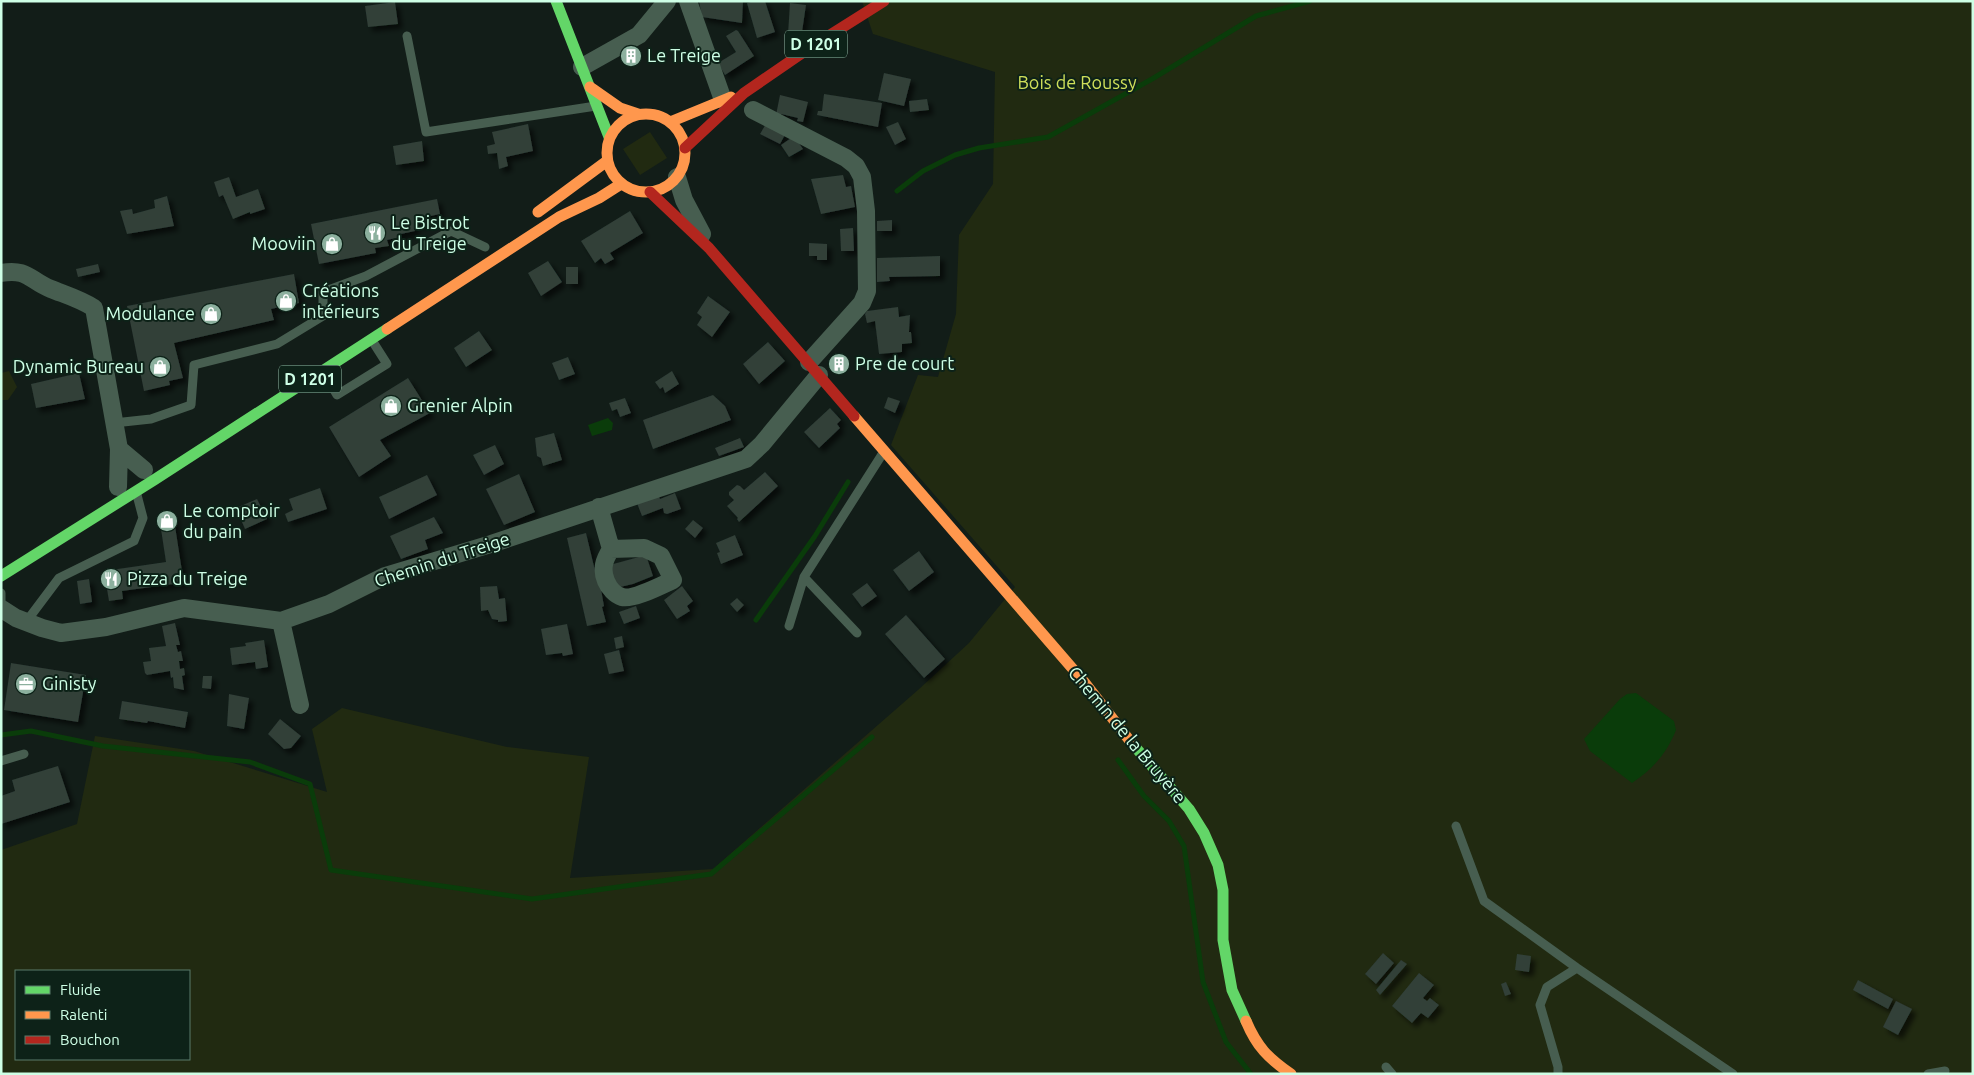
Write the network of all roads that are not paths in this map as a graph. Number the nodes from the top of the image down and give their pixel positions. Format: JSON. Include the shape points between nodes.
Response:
{"nodes":[{"id":1,"x":556,"y":1,"type":"edge"},
{"id":2,"x":667,"y":1,"type":"edge"},
{"id":3,"x":688,"y":1,"type":"edge"},
{"id":4,"x":884,"y":1,"type":"edge"},
{"id":5,"x":407,"y":36,"type":"dead end"},
{"id":6,"x":582,"y":66,"type":"junction"},
{"id":7,"x":590,"y":87,"type":"junction"},
{"id":8,"x":744,"y":93,"type":"junction"},
{"id":9,"x":723,"y":100,"type":"junction"},
{"id":10,"x":596,"y":106,"type":"junction"},
{"id":11,"x":753,"y":110,"type":"dead end"},
{"id":12,"x":638,"y":114,"type":"junction"},
{"id":13,"x":670,"y":122,"type":"junction"},
{"id":14,"x":609,"y":137,"type":"junction"},
{"id":15,"x":685,"y":148,"type":"junction"},
{"id":16,"x":607,"y":161,"type":"junction"},
{"id":17,"x":677,"y":176,"type":"junction"},
{"id":18,"x":621,"y":184,"type":"junction"},
{"id":19,"x":650,"y":192,"type":"junction"},
{"id":20,"x":532,"y":216,"type":"dead end"},
{"id":21,"x":485,"y":247,"type":"dead end"},
{"id":22,"x":709,"y":248,"type":"junction"},
{"id":23,"x":1,"y":273,"type":"edge"},
{"id":24,"x":372,"y":339,"type":"junction"},
{"id":25,"x":814,"y":369,"type":"junction"},
{"id":26,"x":323,"y":371,"type":"junction"},
{"id":27,"x":114,"y":423,"type":"junction"},
{"id":28,"x":119,"y":449,"type":"junction"},
{"id":29,"x":884,"y":451,"type":"junction"},
{"id":30,"x":148,"y":467,"type":"joint"},
{"id":31,"x":113,"y":490,"type":"joint"},
{"id":32,"x":137,"y":491,"type":"junction"},
{"id":33,"x":599,"y":507,"type":"junction"},
{"id":34,"x":611,"y":549,"type":"dead end"},
{"id":35,"x":1,"y":576,"type":"edge"},
{"id":36,"x":804,"y":577,"type":"junction"},
{"id":37,"x":2,"y":604,"type":"edge"},
{"id":38,"x":281,"y":621,"type":"junction"},
{"id":39,"x":26,"y":622,"type":"junction"},
{"id":40,"x":789,"y":626,"type":"dead end"},
{"id":41,"x":857,"y":633,"type":"dead end"},
{"id":42,"x":300,"y":705,"type":"dead end"},
{"id":43,"x":24,"y":754,"type":"dead end"},
{"id":44,"x":1,"y":761,"type":"edge"},
{"id":45,"x":1456,"y":826,"type":"dead end"},
{"id":46,"x":1577,"y":968,"type":"junction"},
{"id":47,"x":1945,"y":1071,"type":"dead end"},
{"id":48,"x":1291,"y":1074,"type":"edge"},
{"id":49,"x":1558,"y":1074,"type":"edge"},
{"id":50,"x":1734,"y":1074,"type":"edge"},
{"id":51,"x":1928,"y":1074,"type":"edge"}],
"edges":[{"from":1,"to":6,"type":"main road"},
{"from":2,"to":6,"type":"street","via":[[639,35]]},
{"from":3,"to":9,"type":"street"},
{"from":4,"to":8,"type":"main road","number":"D 1201"},
{"from":5,"to":10,"type":"lane","via":[[426,132]]},
{"from":6,"to":7,"type":"main road"},
{"from":7,"to":10,"type":"main road"},
{"from":7,"to":12,"type":"main road","via":[[620,108]]},
{"from":8,"to":9,"type":"main road","number":"D 1201"},
{"from":8,"to":15,"type":"main road","number":"D 1201"},
{"from":9,"to":13,"type":"main road","number":"D 1201"},
{"from":10,"to":14,"type":"main road"},
{"from":11,"to":25,"type":"street","via":[[846,158],[862,177],[866,211],[867,292]]},
{"from":12,"to":13,"type":"main road","via":[[660,116]]},
{"from":12,"to":14,"type":"main road","via":[[621,122]]},
{"from":13,"to":15,"type":"main road","via":[[680,134]]},
{"from":14,"to":16,"type":"main road"},
{"from":15,"to":17,"type":"main road","via":[[685,159]]},
{"from":16,"to":18,"type":"main road","via":[[609,170]]},
{"from":16,"to":20,"type":"main road"},
{"from":17,"to":19,"type":"main road","via":[[668,186]]},
{"from":17,"to":22,"type":"street","via":[[684,200]]},
{"from":18,"to":19,"type":"main road","via":[[632,190]]},
{"from":18,"to":24,"type":"main road","number":"D 1201","via":[[560,217]]},
{"from":19,"to":22,"type":"main road","name":"Chemin de la Bruyère"},
{"from":21,"to":27,"type":"lane","via":[[451,231],[366,276],[323,292],[323,316],[277,344],[194,365],[191,405],[151,419]]},
{"from":22,"to":25,"type":"main road","name":"Chemin de la Bruyère"},
{"from":23,"to":27,"type":"street","via":[[27,274],[49,288],[76,297],[94,308]]},
{"from":24,"to":26,"type":"main road","number":"D 1201"},
{"from":24,"to":26,"type":"lane","via":[[387,364],[337,395]]},
{"from":25,"to":29,"type":"main road","name":"Chemin de la Bruyère"},
{"from":25,"to":33,"type":"street","name":"Chemin du Treige","via":[[762,444],[746,459]]},
{"from":26,"to":32,"type":"main road","number":"D 1201"},
{"from":27,"to":28,"type":"street"},
{"from":28,"to":30,"type":"street"},
{"from":28,"to":31,"type":"street"},
{"from":29,"to":36,"type":"lane"},
{"from":29,"to":48,"type":"main road","name":"Chemin de la Bruyère","via":[[1085,683],[1122,733],[1189,809],[1218,865],[1223,940],[1232,990],[1255,1042]]},
{"from":30,"to":31,"type":"main road"},
{"from":32,"to":35,"type":"main road","number":"D 1201"},
{"from":32,"to":39,"type":"lane","via":[[142,518],[134,541],[59,578]]},
{"from":33,"to":34,"type":"street"},
{"from":33,"to":38,"type":"street","name":"Chemin du Treige","via":[[385,576],[329,604]]},
{"from":36,"to":40,"type":"lane"},
{"from":36,"to":41,"type":"lane"},
{"from":37,"to":39,"type":"street","name":"Chemin du Treige"},
{"from":38,"to":39,"type":"street","name":"Chemin du Treige","via":[[184,608],[106,627],[61,633]]},
{"from":38,"to":42,"type":"street"},
{"from":43,"to":44,"type":"lane"},
{"from":45,"to":46,"type":"lane","via":[[1484,901]]},
{"from":46,"to":49,"type":"lane","via":[[1547,986],[1540,1005]]},
{"from":46,"to":50,"type":"lane"},
{"from":47,"to":51,"type":"lane"}]}
